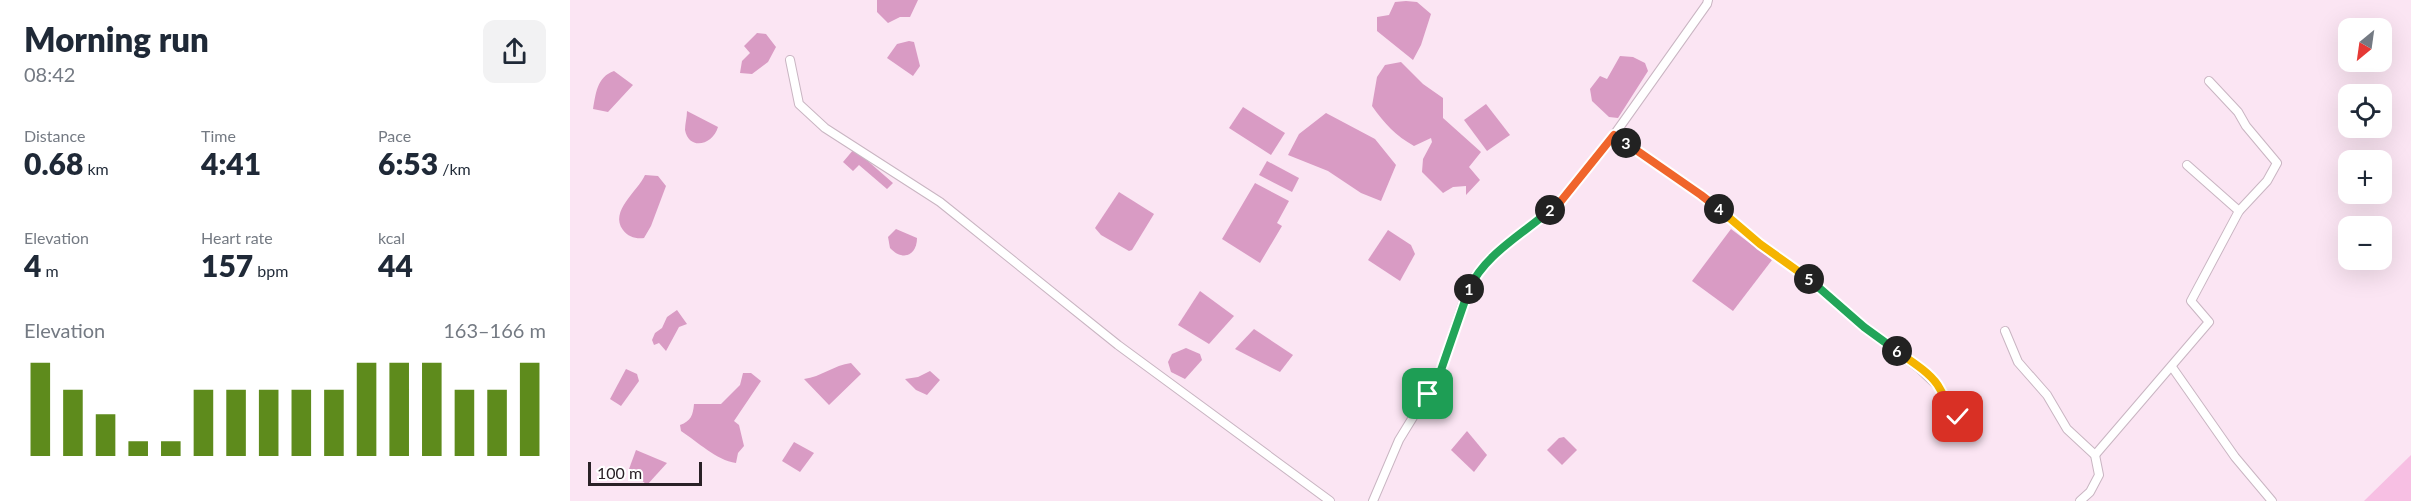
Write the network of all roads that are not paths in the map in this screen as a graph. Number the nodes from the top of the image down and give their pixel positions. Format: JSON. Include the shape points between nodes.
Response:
{"nodes":[{"id":1,"x":1708,"y":0,"type":"edge"},
{"id":2,"x":790,"y":60,"type":"dead end"},
{"id":3,"x":2209,"y":81,"type":"dead end"},
{"id":4,"x":1614,"y":135,"type":"junction"},
{"id":5,"x":2187,"y":165,"type":"dead end"},
{"id":6,"x":2239,"y":211,"type":"junction"},
{"id":7,"x":2005,"y":331,"type":"dead end"},
{"id":8,"x":2172,"y":367,"type":"junction"},
{"id":9,"x":1958,"y":417,"type":"dead end"},
{"id":10,"x":2096,"y":455,"type":"junction"},
{"id":11,"x":1330,"y":501,"type":"edge"},
{"id":12,"x":1373,"y":501,"type":"edge"},
{"id":13,"x":2080,"y":501,"type":"edge"},
{"id":14,"x":2272,"y":501,"type":"edge"}],
"edges":[{"from":1,"to":4,"type":"street"},
{"from":2,"to":11,"type":"street","via":[[799,104],[825,128],[940,202],[1118,345]]},
{"from":3,"to":6,"type":"street","via":[[2277,163],[2267,181]]},
{"from":4,"to":9,"type":"street","via":[[1701,195],[1920,369],[1940,388]]},
{"from":4,"to":12,"type":"street","via":[[1561,201],[1491,256],[1475,276],[1440,373],[1399,440]]},
{"from":5,"to":6,"type":"street"},
{"from":6,"to":8,"type":"street","via":[[2191,301],[2209,322]]},
{"from":7,"to":10,"type":"street","via":[[2018,362],[2047,395],[2067,429]]},
{"from":8,"to":10,"type":"street"},
{"from":8,"to":14,"type":"street","via":[[2235,457]]},
{"from":10,"to":13,"type":"street","via":[[2099,475]]}]}
